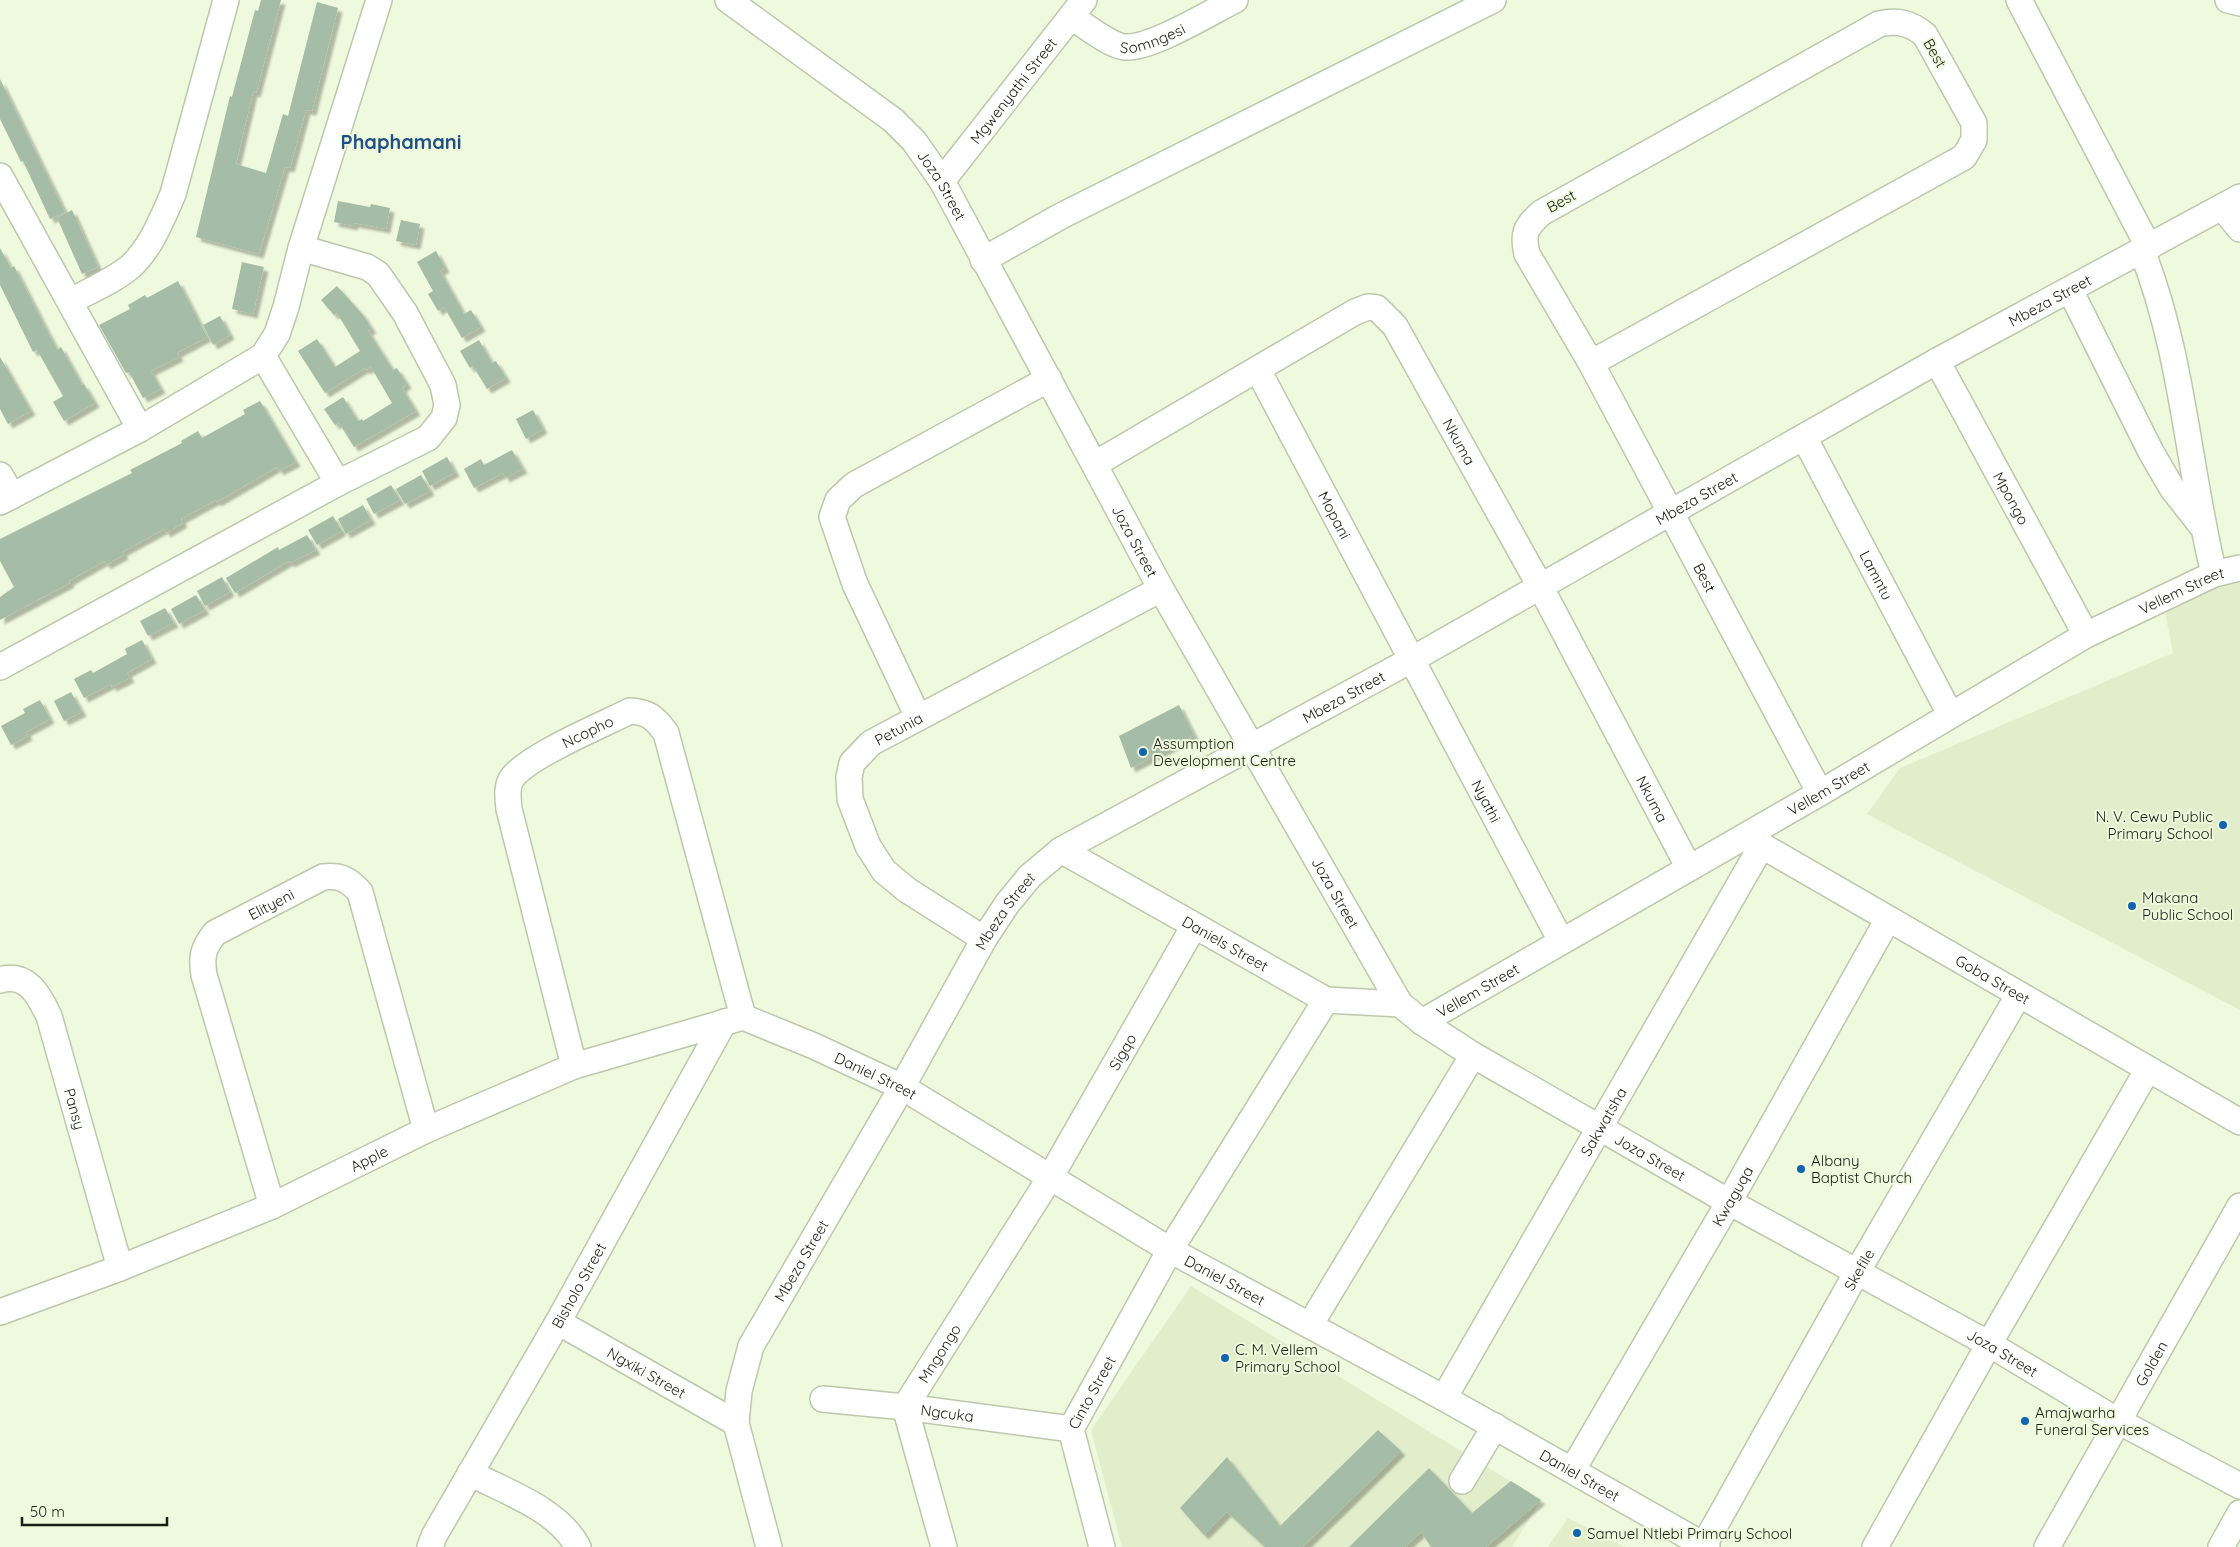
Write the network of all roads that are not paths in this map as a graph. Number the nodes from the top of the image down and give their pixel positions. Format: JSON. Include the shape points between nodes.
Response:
{"nodes":[{"id":1,"x":226,"y":0,"type":"edge"},
{"id":2,"x":379,"y":0,"type":"edge"},
{"id":3,"x":728,"y":0,"type":"edge"},
{"id":4,"x":1235,"y":0,"type":"edge"},
{"id":5,"x":1493,"y":0,"type":"edge"},
{"id":6,"x":2020,"y":0,"type":"edge"},
{"id":7,"x":2228,"y":0,"type":"edge"},
{"id":8,"x":2240,"y":3,"type":"edge"},
{"id":9,"x":1078,"y":8,"type":"edge"},
{"id":10,"x":0,"y":176,"type":"edge"},
{"id":11,"x":942,"y":181,"type":"junction"},
{"id":12,"x":2231,"y":202,"type":"edge"},
{"id":13,"x":2240,"y":229,"type":"edge"},
{"id":14,"x":301,"y":248,"type":"junction"},
{"id":15,"x":2145,"y":249,"type":"junction"},
{"id":16,"x":983,"y":260,"type":"junction"},
{"id":17,"x":2070,"y":290,"type":"junction"},
{"id":18,"x":70,"y":301,"type":"junction"},
{"id":19,"x":263,"y":356,"type":"junction"},
{"id":20,"x":1937,"y":361,"type":"junction"},
{"id":21,"x":1591,"y":363,"type":"junction"},
{"id":22,"x":1258,"y":370,"type":"junction"},
{"id":23,"x":1049,"y":379,"type":"junction"},
{"id":24,"x":140,"y":429,"type":"junction"},
{"id":25,"x":1804,"y":436,"type":"junction"},
{"id":26,"x":1095,"y":464,"type":"junction"},
{"id":27,"x":338,"y":483,"type":"junction"},
{"id":28,"x":4,"y":491,"type":"edge"},
{"id":29,"x":1670,"y":511,"type":"junction"},
{"id":30,"x":2203,"y":528,"type":"junction"},
{"id":31,"x":2240,"y":568,"type":"edge"},
{"id":32,"x":2214,"y":574,"type":"junction"},
{"id":33,"x":1540,"y":586,"type":"junction"},
{"id":34,"x":1161,"y":590,"type":"junction"},
{"id":35,"x":2086,"y":635,"type":"junction"},
{"id":36,"x":1411,"y":660,"type":"junction"},
{"id":37,"x":0,"y":667,"type":"edge"},
{"id":38,"x":1950,"y":714,"type":"junction"},
{"id":39,"x":918,"y":717,"type":"junction"},
{"id":40,"x":1250,"y":746,"type":"junction"},
{"id":41,"x":1820,"y":792,"type":"junction"},
{"id":42,"x":1753,"y":840,"type":"junction"},
{"id":43,"x":1061,"y":850,"type":"junction"},
{"id":44,"x":1689,"y":868,"type":"junction"},
{"id":45,"x":1888,"y":919,"type":"junction"},
{"id":46,"x":1194,"y":926,"type":"junction"},
{"id":47,"x":984,"y":939,"type":"junction"},
{"id":48,"x":1561,"y":941,"type":"junction"},
{"id":49,"x":0,"y":980,"type":"edge"},
{"id":50,"x":2018,"y":996,"type":"junction"},
{"id":51,"x":1326,"y":1000,"type":"junction"},
{"id":52,"x":1400,"y":1004,"type":"junction"},
{"id":53,"x":734,"y":1019,"type":"junction"},
{"id":54,"x":1422,"y":1022,"type":"junction"},
{"id":55,"x":1473,"y":1055,"type":"junction"},
{"id":56,"x":574,"y":1066,"type":"junction"},
{"id":57,"x":2148,"y":1069,"type":"junction"},
{"id":58,"x":902,"y":1087,"type":"junction"},
{"id":59,"x":2240,"y":1122,"type":"edge"},
{"id":60,"x":1598,"y":1127,"type":"junction"},
{"id":61,"x":426,"y":1130,"type":"junction"},
{"id":62,"x":1051,"y":1176,"type":"junction"},
{"id":63,"x":1729,"y":1202,"type":"junction"},
{"id":64,"x":272,"y":1206,"type":"junction"},
{"id":65,"x":2240,"y":1206,"type":"edge"},
{"id":66,"x":1170,"y":1250,"type":"junction"},
{"id":67,"x":120,"y":1268,"type":"junction"},
{"id":68,"x":1857,"y":1272,"type":"junction"},
{"id":69,"x":0,"y":1312,"type":"edge"},
{"id":70,"x":558,"y":1322,"type":"junction"},
{"id":71,"x":1310,"y":1325,"type":"junction"},
{"id":72,"x":1989,"y":1344,"type":"junction"},
{"id":73,"x":823,"y":1398,"type":"dead end"},
{"id":74,"x":1444,"y":1398,"type":"junction"},
{"id":75,"x":904,"y":1407,"type":"junction"},
{"id":76,"x":2118,"y":1422,"type":"junction"},
{"id":77,"x":736,"y":1423,"type":"junction"},
{"id":78,"x":1495,"y":1426,"type":"junction"},
{"id":79,"x":1071,"y":1429,"type":"junction"},
{"id":80,"x":1573,"y":1469,"type":"junction"},
{"id":81,"x":470,"y":1473,"type":"junction"},
{"id":82,"x":1462,"y":1481,"type":"dead end"},
{"id":83,"x":2240,"y":1486,"type":"edge"},
{"id":84,"x":2240,"y":1514,"type":"edge"},
{"id":85,"x":1706,"y":1546,"type":"edge"},
{"id":86,"x":430,"y":1547,"type":"edge"},
{"id":87,"x":578,"y":1547,"type":"edge"},
{"id":88,"x":769,"y":1547,"type":"edge"},
{"id":89,"x":944,"y":1547,"type":"edge"},
{"id":90,"x":1102,"y":1547,"type":"edge"},
{"id":91,"x":1875,"y":1547,"type":"edge"},
{"id":92,"x":2047,"y":1547,"type":"edge"},
{"id":93,"x":2220,"y":1547,"type":"edge"}],
"edges":[{"from":1,"to":18,"type":"street","via":[[173,194],[161,222],[131,266]]},
{"from":2,"to":14,"type":"street"},
{"from":3,"to":11,"type":"street","name":"Joza Street","via":[[893,120],[914,141]]},
{"from":4,"to":9,"type":"street","name":"Somngesi","via":[[1165,36],[1126,47],[1115,44]]},
{"from":5,"to":16,"type":"street","via":[[1070,211]]},
{"from":6,"to":15,"type":"street"},
{"from":7,"to":8,"type":"street"},
{"from":9,"to":11,"type":"street","name":"Mgwenyathi Street"},
{"from":10,"to":18,"type":"street"},
{"from":11,"to":16,"type":"street","name":"Joza Street"},
{"from":12,"to":13,"type":"street"},
{"from":12,"to":15,"type":"street","name":"Mbeza Street"},
{"from":14,"to":19,"type":"street","via":[[277,334]]},
{"from":14,"to":27,"type":"street","via":[[367,267],[378,274],[406,313],[443,385],[447,405],[444,418],[428,438]]},
{"from":15,"to":17,"type":"street","name":"Mbeza Street"},
{"from":15,"to":30,"type":"street","via":[[2170,338]]},
{"from":16,"to":23,"type":"street","name":"Joza Street"},
{"from":17,"to":20,"type":"street","name":"Mbeza Street"},
{"from":17,"to":30,"type":"street","via":[[2151,452],[2172,488]]},
{"from":18,"to":24,"type":"street"},
{"from":19,"to":24,"type":"street"},
{"from":19,"to":27,"type":"street"},
{"from":20,"to":25,"type":"street","name":"Mbeza Street"},
{"from":20,"to":35,"type":"street","name":"Mpongo"},
{"from":21,"to":21,"type":"street","name":"Best","via":[[1527,254],[1523,238],[1529,224],[1541,213],[1879,24],[1901,22],[1914,26],[1925,35],[1974,123],[1974,140],[1964,157]]},
{"from":21,"to":29,"type":"street","name":"Best"},
{"from":22,"to":26,"type":"street","name":"Nkuma"},
{"from":22,"to":33,"type":"street","name":"Nkuma","via":[[1355,312],[1368,307],[1384,313],[1395,326]]},
{"from":22,"to":36,"type":"street","name":"Mopani"},
{"from":23,"to":26,"type":"street","name":"Joza Street"},
{"from":23,"to":39,"type":"street","via":[[854,485],[838,500],[832,516],[838,538],[855,584]]},
{"from":24,"to":28,"type":"street"},
{"from":25,"to":29,"type":"street","name":"Mbeza Street"},
{"from":25,"to":38,"type":"street","name":"Lamntu"},
{"from":26,"to":34,"type":"street","name":"Joza Street"},
{"from":27,"to":37,"type":"street"},
{"from":29,"to":33,"type":"street","name":"Mbeza Street"},
{"from":29,"to":41,"type":"street","name":"Best"},
{"from":30,"to":32,"type":"street"},
{"from":31,"to":32,"type":"street","name":"Vellem Street"},
{"from":32,"to":35,"type":"street","name":"Vellem Street"},
{"from":33,"to":36,"type":"street","name":"Mbeza Street"},
{"from":33,"to":44,"type":"street","name":"Nkuma"},
{"from":34,"to":39,"type":"street","name":"Petunia"},
{"from":34,"to":40,"type":"street","name":"Joza Street"},
{"from":35,"to":38,"type":"street","name":"Vellem Street"},
{"from":36,"to":40,"type":"street","name":"Mbeza Street"},
{"from":36,"to":48,"type":"street","name":"Nyathi"},
{"from":38,"to":41,"type":"street","name":"Vellem Street"},
{"from":39,"to":47,"type":"street","name":"Petunia","via":[[871,743],[852,763],[850,799],[868,846],[884,871],[907,890]]},
{"from":40,"to":43,"type":"street","name":"Mbeza Street"},
{"from":40,"to":52,"type":"street","name":"Joza Street"},
{"from":41,"to":42,"type":"street","name":"Vellem Street"},
{"from":42,"to":44,"type":"street","name":"Vellem Street"},
{"from":42,"to":45,"type":"street","name":"Goba Street"},
{"from":42,"to":60,"type":"street","name":"Sakwatsha"},
{"from":43,"to":46,"type":"street","name":"Daniels Street"},
{"from":43,"to":47,"type":"street","name":"Mbeza Street","via":[[1030,876]]},
{"from":44,"to":48,"type":"street","name":"Vellem Street"},
{"from":45,"to":50,"type":"street","name":"Goba Street"},
{"from":45,"to":63,"type":"street","name":"Kwaguqa"},
{"from":46,"to":51,"type":"street","name":"Daniels Street"},
{"from":46,"to":62,"type":"street","name":"Sigqo"},
{"from":47,"to":58,"type":"street","name":"Mbeza Street"},
{"from":48,"to":54,"type":"street","name":"Vellem Street"},
{"from":49,"to":67,"type":"street","name":"Pansy","via":[[18,978],[29,984],[49,1016]]},
{"from":50,"to":57,"type":"street","name":"Goba Street"},
{"from":50,"to":68,"type":"street","name":"Skefile"},
{"from":51,"to":52,"type":"street","name":"Daniels Street"},
{"from":51,"to":66,"type":"street","name":"Cinto Street"},
{"from":52,"to":54,"type":"street","name":"Joza Street"},
{"from":53,"to":56,"type":"street","name":"Apple"},
{"from":53,"to":56,"type":"street","name":"Ncopho","via":[[666,733],[656,719],[645,712],[630,711],[525,764],[511,780],[508,793],[509,809]]},
{"from":53,"to":58,"type":"street","name":"Daniel Street","via":[[814,1046]]},
{"from":53,"to":70,"type":"street","name":"Bisholo Street"},
{"from":54,"to":55,"type":"street","name":"Joza Street"},
{"from":55,"to":60,"type":"street","name":"Joza Street"},
{"from":55,"to":71,"type":"street"},
{"from":56,"to":61,"type":"street","name":"Apple"},
{"from":57,"to":59,"type":"street","name":"Goba Street"},
{"from":57,"to":72,"type":"street"},
{"from":58,"to":62,"type":"street","name":"Daniel Street"},
{"from":58,"to":77,"type":"street","name":"Mbeza Street","via":[[751,1346],[739,1391]]},
{"from":60,"to":63,"type":"street","name":"Joza Street"},
{"from":60,"to":74,"type":"street","name":"Sakwatsha"},
{"from":61,"to":64,"type":"street","name":"Apple"},
{"from":61,"to":64,"type":"street","name":"Elityeni","via":[[360,892],[349,880],[336,876],[322,877],[215,933],[205,945],[201,957]]},
{"from":62,"to":66,"type":"street","name":"Daniel Street"},
{"from":62,"to":75,"type":"street","name":"Mngongo"},
{"from":63,"to":68,"type":"street","name":"Joza Street"},
{"from":63,"to":80,"type":"street","name":"Kwaguqa"},
{"from":64,"to":67,"type":"street","name":"Apple"},
{"from":65,"to":76,"type":"street","name":"Golden"},
{"from":66,"to":71,"type":"street","name":"Daniel Street"},
{"from":66,"to":79,"type":"street","name":"Cinto Street"},
{"from":67,"to":69,"type":"street","name":"Apple"},
{"from":68,"to":72,"type":"street","name":"Joza Street"},
{"from":68,"to":85,"type":"street","name":"Skefile"},
{"from":70,"to":77,"type":"street","name":"Ngxiki Street"},
{"from":70,"to":81,"type":"street","name":"Bisholo Street"},
{"from":71,"to":74,"type":"street","name":"Daniel Street"},
{"from":72,"to":76,"type":"street","name":"Joza Street"},
{"from":72,"to":91,"type":"street"},
{"from":73,"to":75,"type":"street","name":"Ngcuka"},
{"from":74,"to":78,"type":"street","name":"Daniel Street"},
{"from":75,"to":79,"type":"street","name":"Ngcuka"},
{"from":75,"to":89,"type":"street"},
{"from":76,"to":83,"type":"street","name":"Joza Street"},
{"from":76,"to":92,"type":"street","name":"Golden"},
{"from":77,"to":88,"type":"street","name":"Mbeza Street"},
{"from":78,"to":80,"type":"street","name":"Daniel Street"},
{"from":78,"to":82,"type":"street"},
{"from":79,"to":90,"type":"street","name":"Cinto Street"},
{"from":80,"to":85,"type":"street","name":"Daniel Street"},
{"from":81,"to":86,"type":"street","name":"Bisholo Street"},
{"from":81,"to":87,"type":"street","via":[[532,1505],[563,1526]]},
{"from":84,"to":93,"type":"street"}]}
